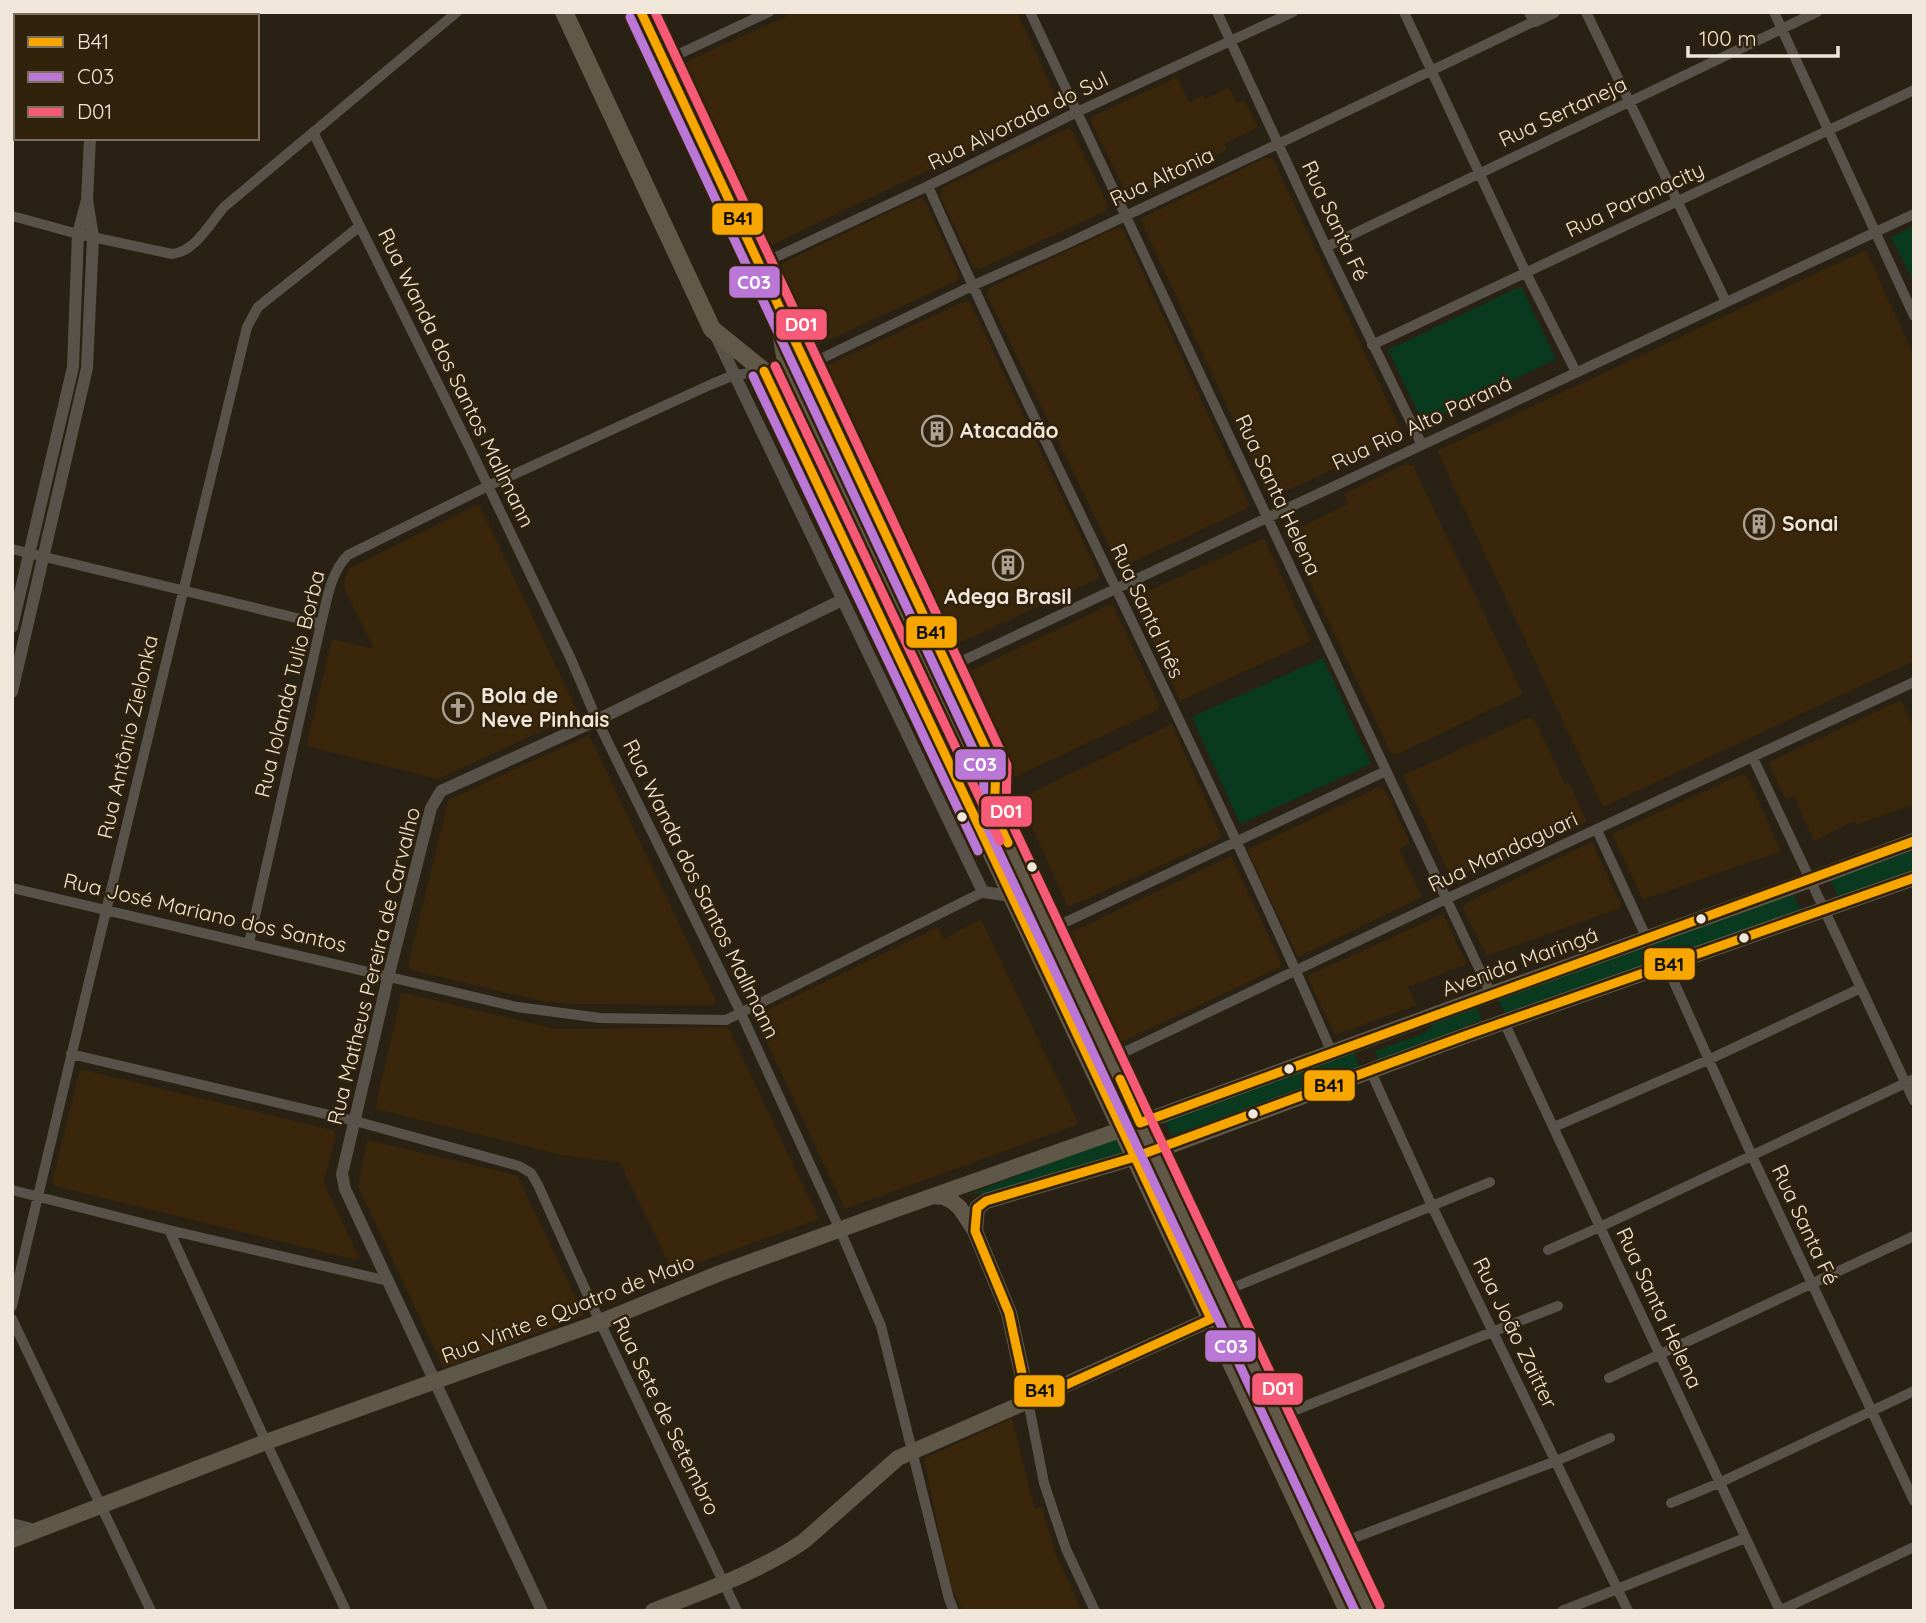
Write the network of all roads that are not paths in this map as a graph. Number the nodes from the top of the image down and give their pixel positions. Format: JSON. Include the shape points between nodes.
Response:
{"nodes":[{"id":1,"x":457,"y":12,"type":"edge"},
{"id":2,"x":564,"y":12,"type":"edge"},
{"id":3,"x":641,"y":12,"type":"edge"},
{"id":4,"x":769,"y":12,"type":"edge"},
{"id":5,"x":1030,"y":12,"type":"edge"},
{"id":6,"x":1217,"y":12,"type":"edge"},
{"id":7,"x":1293,"y":12,"type":"edge"},
{"id":8,"x":1404,"y":12,"type":"edge"},
{"id":9,"x":1554,"y":12,"type":"edge"},
{"id":10,"x":1587,"y":12,"type":"edge"},
{"id":11,"x":1773,"y":12,"type":"edge"},
{"id":12,"x":1817,"y":12,"type":"edge"},
{"id":13,"x":1532,"y":17,"type":"edge"},
{"id":14,"x":1781,"y":28,"type":"junction"},
{"id":15,"x":1230,"y":41,"type":"junction"},
{"id":16,"x":664,"y":61,"type":"junction"},
{"id":17,"x":1433,"y":71,"type":"junction"},
{"id":18,"x":1914,"y":90,"type":"edge"},
{"id":19,"x":1629,"y":102,"type":"junction"},
{"id":20,"x":1077,"y":112,"type":"junction"},
{"id":21,"x":1828,"y":129,"type":"junction"},
{"id":22,"x":313,"y":132,"type":"junction"},
{"id":23,"x":90,"y":140,"type":"edge"},
{"id":24,"x":1278,"y":145,"type":"junction"},
{"id":25,"x":1478,"y":173,"type":"junction"},
{"id":26,"x":928,"y":186,"type":"junction"},
{"id":27,"x":87,"y":200,"type":"junction"},
{"id":28,"x":1677,"y":202,"type":"junction"},
{"id":29,"x":1914,"y":214,"type":"edge"},
{"id":30,"x":1125,"y":215,"type":"junction"},
{"id":31,"x":12,"y":216,"type":"edge"},
{"id":32,"x":360,"y":226,"type":"junction"},
{"id":33,"x":1875,"y":232,"type":"junction"},
{"id":34,"x":78,"y":233,"type":"junction"},
{"id":35,"x":93,"y":237,"type":"junction"},
{"id":36,"x":1326,"y":247,"type":"junction"},
{"id":37,"x":759,"y":265,"type":"junction"},
{"id":38,"x":1526,"y":273,"type":"junction"},
{"id":39,"x":972,"y":286,"type":"junction"},
{"id":40,"x":776,"y":302,"type":"junction"},
{"id":41,"x":1726,"y":302,"type":"junction"},
{"id":42,"x":1914,"y":316,"type":"edge"},
{"id":43,"x":712,"y":329,"type":"junction"},
{"id":44,"x":1372,"y":345,"type":"junction"},
{"id":45,"x":806,"y":366,"type":"junction"},
{"id":46,"x":787,"y":368,"type":"junction"},
{"id":47,"x":764,"y":371,"type":"junction"},
{"id":48,"x":1576,"y":372,"type":"junction"},
{"id":49,"x":734,"y":375,"type":"junction"},
{"id":50,"x":1422,"y":445,"type":"junction"},
{"id":51,"x":488,"y":486,"type":"junction"},
{"id":52,"x":1267,"y":517,"type":"junction"},
{"id":53,"x":12,"y":549,"type":"edge"},
{"id":54,"x":30,"y":553,"type":"junction"},
{"id":55,"x":44,"y":557,"type":"junction"},
{"id":56,"x":1115,"y":589,"type":"junction"},
{"id":57,"x":183,"y":590,"type":"junction"},
{"id":58,"x":842,"y":600,"type":"junction"},
{"id":59,"x":321,"y":624,"type":"junction"},
{"id":60,"x":12,"y":627,"type":"edge"},
{"id":61,"x":947,"y":668,"type":"junction"},
{"id":62,"x":1914,"y":682,"type":"edge"},
{"id":63,"x":12,"y":692,"type":"edge"},
{"id":64,"x":597,"y":720,"type":"junction"},
{"id":65,"x":1753,"y":758,"type":"junction"},
{"id":66,"x":1386,"y":771,"type":"junction"},
{"id":67,"x":994,"y":813,"type":"junction"},
{"id":68,"x":1598,"y":830,"type":"junction"},
{"id":69,"x":1914,"y":841,"type":"edge"},
{"id":70,"x":1236,"y":842,"type":"junction"},
{"id":71,"x":1914,"y":878,"type":"edge"},
{"id":72,"x":1810,"y":880,"type":"junction"},
{"id":73,"x":12,"y":888,"type":"edge"},
{"id":74,"x":984,"y":892,"type":"junction"},
{"id":75,"x":1012,"y":896,"type":"junction"},
{"id":76,"x":1446,"y":899,"type":"junction"},
{"id":77,"x":107,"y":909,"type":"junction"},
{"id":78,"x":1825,"y":910,"type":"junction"},
{"id":79,"x":1049,"y":930,"type":"junction"},
{"id":80,"x":1647,"y":939,"type":"junction"},
{"id":81,"x":249,"y":943,"type":"junction"},
{"id":82,"x":1666,"y":964,"type":"junction"},
{"id":83,"x":1296,"y":971,"type":"junction"},
{"id":84,"x":388,"y":978,"type":"junction"},
{"id":85,"x":1861,"y":988,"type":"junction"},
{"id":86,"x":1491,"y":994,"type":"junction"},
{"id":87,"x":740,"y":1011,"type":"junction"},
{"id":88,"x":1503,"y":1023,"type":"junction"},
{"id":89,"x":1358,"y":1044,"type":"junction"},
{"id":90,"x":1332,"y":1053,"type":"junction"},
{"id":91,"x":71,"y":1054,"type":"junction"},
{"id":92,"x":1110,"y":1059,"type":"junction"},
{"id":93,"x":1708,"y":1060,"type":"junction"},
{"id":94,"x":1371,"y":1072,"type":"junction"},
{"id":95,"x":1910,"y":1081,"type":"edge"},
{"id":96,"x":1914,"y":1101,"type":"edge"},
{"id":97,"x":355,"y":1121,"type":"junction"},
{"id":98,"x":1140,"y":1124,"type":"junction"},
{"id":99,"x":1554,"y":1127,"type":"junction"},
{"id":100,"x":1122,"y":1129,"type":"junction"},
{"id":101,"x":1153,"y":1152,"type":"junction"},
{"id":102,"x":1752,"y":1156,"type":"junction"},
{"id":103,"x":1135,"y":1157,"type":"junction"},
{"id":104,"x":1490,"y":1182,"type":"dead end"},
{"id":105,"x":12,"y":1190,"type":"edge"},
{"id":106,"x":39,"y":1196,"type":"junction"},
{"id":107,"x":931,"y":1196,"type":"junction"},
{"id":108,"x":1432,"y":1206,"type":"junction"},
{"id":109,"x":1600,"y":1227,"type":"junction"},
{"id":110,"x":169,"y":1230,"type":"junction"},
{"id":111,"x":840,"y":1230,"type":"junction"},
{"id":112,"x":975,"y":1231,"type":"junction"},
{"id":113,"x":1914,"y":1236,"type":"edge"},
{"id":114,"x":1548,"y":1250,"type":"dead end"},
{"id":115,"x":388,"y":1281,"type":"junction"},
{"id":116,"x":1811,"y":1283,"type":"junction"},
{"id":117,"x":1220,"y":1293,"type":"junction"},
{"id":118,"x":12,"y":1306,"type":"edge"},
{"id":119,"x":1558,"y":1306,"type":"dead end"},
{"id":120,"x":12,"y":1319,"type":"edge"},
{"id":121,"x":1211,"y":1319,"type":"junction"},
{"id":122,"x":600,"y":1322,"type":"junction"},
{"id":123,"x":1493,"y":1332,"type":"junction"},
{"id":124,"x":1660,"y":1354,"type":"junction"},
{"id":125,"x":1023,"y":1378,"type":"junction"},
{"id":126,"x":1609,"y":1378,"type":"dead end"},
{"id":127,"x":434,"y":1383,"type":"junction"},
{"id":128,"x":1914,"y":1391,"type":"edge"},
{"id":129,"x":1028,"y":1401,"type":"junction"},
{"id":130,"x":1871,"y":1411,"type":"junction"},
{"id":131,"x":1278,"y":1416,"type":"junction"},
{"id":132,"x":1610,"y":1438,"type":"dead end"},
{"id":133,"x":266,"y":1442,"type":"junction"},
{"id":134,"x":912,"y":1452,"type":"junction"},
{"id":135,"x":1556,"y":1461,"type":"junction"},
{"id":136,"x":1719,"y":1483,"type":"junction"},
{"id":137,"x":1914,"y":1501,"type":"edge"},
{"id":138,"x":1671,"y":1503,"type":"dead end"},
{"id":139,"x":102,"y":1505,"type":"junction"},
{"id":140,"x":12,"y":1524,"type":"edge"},
{"id":141,"x":35,"y":1530,"type":"junction"},
{"id":142,"x":1745,"y":1538,"type":"junction"},
{"id":143,"x":12,"y":1539,"type":"edge"},
{"id":144,"x":1338,"y":1544,"type":"junction"},
{"id":145,"x":1914,"y":1547,"type":"edge"},
{"id":146,"x":724,"y":1583,"type":"junction"},
{"id":147,"x":1617,"y":1589,"type":"junction"},
{"id":148,"x":1366,"y":1605,"type":"edge"},
{"id":149,"x":1344,"y":1609,"type":"edge"},
{"id":150,"x":151,"y":1611,"type":"edge"},
{"id":151,"x":346,"y":1611,"type":"edge"},
{"id":152,"x":542,"y":1611,"type":"edge"},
{"id":153,"x":653,"y":1611,"type":"edge"},
{"id":154,"x":737,"y":1611,"type":"edge"},
{"id":155,"x":954,"y":1611,"type":"edge"},
{"id":156,"x":1096,"y":1611,"type":"edge"},
{"id":157,"x":1562,"y":1611,"type":"edge"},
{"id":158,"x":1628,"y":1611,"type":"edge"},
{"id":159,"x":1779,"y":1611,"type":"edge"}],
"edges":[{"from":1,"to":22,"type":"street"},
{"from":2,"to":43,"type":"highway"},
{"from":3,"to":16,"type":"highway"},
{"from":4,"to":16,"type":"street"},
{"from":5,"to":20,"type":"street","name":"Rua Santa Helena"},
{"from":6,"to":15,"type":"street","name":"Rua Santa Fé"},
{"from":7,"to":15,"type":"street","name":"Rua Alvorada do Sul"},
{"from":8,"to":17,"type":"street"},
{"from":9,"to":13,"type":"street"},
{"from":10,"to":19,"type":"street"},
{"from":11,"to":14,"type":"street"},
{"from":12,"to":14,"type":"street","name":"Rua Sertaneja"},
{"from":13,"to":17,"type":"street","name":"Rua Altonia"},
{"from":14,"to":19,"type":"street","name":"Rua Sertaneja"},
{"from":14,"to":21,"type":"street"},
{"from":15,"to":20,"type":"street","name":"Rua Alvorada do Sul"},
{"from":15,"to":24,"type":"street","name":"Rua Santa Fé"},
{"from":16,"to":37,"type":"highway"},
{"from":17,"to":24,"type":"street","name":"Rua Altonia"},
{"from":17,"to":25,"type":"street"},
{"from":18,"to":21,"type":"street","name":"Rua Paranacity"},
{"from":19,"to":25,"type":"street","name":"Rua Sertaneja"},
{"from":19,"to":28,"type":"street"},
{"from":20,"to":26,"type":"street","name":"Rua Alvorada do Sul"},
{"from":20,"to":30,"type":"street","name":"Rua Santa Helena"},
{"from":21,"to":28,"type":"street","name":"Rua Paranacity"},
{"from":21,"to":33,"type":"street"},
{"from":22,"to":32,"type":"street","name":"Rua Wanda dos Santos Mallmann"},
{"from":22,"to":35,"type":"street","via":[[224,207],[180,254]]},
{"from":23,"to":27,"type":"street"},
{"from":24,"to":30,"type":"street","name":"Rua Altonia"},
{"from":24,"to":36,"type":"street","name":"Rua Santa Fé"},
{"from":25,"to":36,"type":"street","name":"Rua Sertaneja"},
{"from":25,"to":38,"type":"street"},
{"from":26,"to":37,"type":"street","name":"Rua Alvorada do Sul"},
{"from":26,"to":39,"type":"street","name":"Rua Santa Inês"},
{"from":27,"to":34,"type":"street"},
{"from":27,"to":35,"type":"street"},
{"from":28,"to":38,"type":"street","name":"Rua Paranacity"},
{"from":28,"to":41,"type":"street"},
{"from":29,"to":33,"type":"street","name":"Rua Rio Alto Paraná"},
{"from":30,"to":39,"type":"street","name":"Rua Altonia"},
{"from":30,"to":52,"type":"street","name":"Rua Santa Helena"},
{"from":31,"to":34,"type":"street"},
{"from":32,"to":51,"type":"street","name":"Rua Wanda dos Santos Mallmann"},
{"from":32,"to":57,"type":"street","name":"Rua Antônio Zielonka","via":[[258,307],[247,327]]},
{"from":33,"to":41,"type":"street","name":"Rua Rio Alto Paraná"},
{"from":33,"to":42,"type":"street"},
{"from":34,"to":35,"type":"street"},
{"from":34,"to":54,"type":"street","via":[[73,367]]},
{"from":35,"to":55,"type":"street","via":[[87,368]]},
{"from":36,"to":44,"type":"street","name":"Rua Santa Fé"},
{"from":37,"to":40,"type":"highway"},
{"from":38,"to":44,"type":"street","name":"Rua Paranacity"},
{"from":38,"to":48,"type":"street"},
{"from":39,"to":45,"type":"street","name":"Rua Altonia"},
{"from":39,"to":56,"type":"street","name":"Rua Santa Inês"},
{"from":40,"to":45,"type":"street"},
{"from":40,"to":46,"type":"highway"},
{"from":41,"to":48,"type":"street","name":"Rua Rio Alto Paraná"},
{"from":43,"to":47,"type":"highway"},
{"from":43,"to":49,"type":"street"},
{"from":44,"to":50,"type":"street","name":"Rua Santa Fé"},
{"from":45,"to":46,"type":"street","name":"Rua Iolanda Tulio Borba"},
{"from":45,"to":61,"type":"street"},
{"from":46,"to":47,"type":"street","name":"Rua Iolanda Tulio Borba"},
{"from":46,"to":67,"type":"highway"},
{"from":47,"to":49,"type":"street","name":"Rua Iolanda Tulio Borba"},
{"from":47,"to":75,"type":"highway"},
{"from":48,"to":50,"type":"street","name":"Rua Rio Alto Paraná"},
{"from":49,"to":51,"type":"street","name":"Rua Iolanda Tulio Borba"},
{"from":49,"to":58,"type":"street"},
{"from":50,"to":52,"type":"street","name":"Rua Rio Alto Paraná"},
{"from":51,"to":59,"type":"street","name":"Rua Iolanda Tulio Borba","via":[[348,555],[333,575]]},
{"from":51,"to":64,"type":"street","name":"Rua Wanda dos Santos Mallmann"},
{"from":52,"to":56,"type":"street","name":"Rua Rio Alto Paraná"},
{"from":52,"to":66,"type":"street","name":"Rua Santa Helena"},
{"from":53,"to":54,"type":"street"},
{"from":54,"to":55,"type":"street"},
{"from":54,"to":60,"type":"street"},
{"from":55,"to":57,"type":"street"},
{"from":55,"to":63,"type":"street"},
{"from":56,"to":61,"type":"street","name":"Rua Rio Alto Paraná"},
{"from":56,"to":70,"type":"street","name":"Rua Santa Inês"},
{"from":57,"to":59,"type":"street"},
{"from":57,"to":77,"type":"street","name":"Rua Antônio Zielonka"},
{"from":58,"to":64,"type":"street","name":"Rua Matheus Pereira de Carvalho"},
{"from":58,"to":74,"type":"street"},
{"from":59,"to":81,"type":"street","name":"Rua Iolanda Tulio Borba"},
{"from":61,"to":67,"type":"street","via":[[996,771]]},
{"from":62,"to":65,"type":"street","name":"Rua Mandaguari"},
{"from":64,"to":84,"type":"street","name":"Rua Matheus Pereira de Carvalho","via":[[441,791],[431,808]]},
{"from":64,"to":87,"type":"street","name":"Rua Wanda dos Santos Mallmann"},
{"from":65,"to":68,"type":"street","name":"Rua Mandaguari"},
{"from":65,"to":72,"type":"street"},
{"from":66,"to":70,"type":"street"},
{"from":66,"to":76,"type":"street","name":"Rua Santa Helena"},
{"from":67,"to":79,"type":"highway"},
{"from":68,"to":76,"type":"street","name":"Rua Mandaguari"},
{"from":68,"to":80,"type":"street"},
{"from":69,"to":72,"type":"main road","name":"Avenida Maringá"},
{"from":70,"to":79,"type":"street"},
{"from":70,"to":83,"type":"street","name":"Rua Santa Inês"},
{"from":71,"to":78,"type":"main road"},
{"from":72,"to":78,"type":"street"},
{"from":72,"to":80,"type":"main road","name":"Avenida Maringá"},
{"from":73,"to":77,"type":"street","name":"Rua José Mariano dos Santos"},
{"from":74,"to":75,"type":"street"},
{"from":74,"to":87,"type":"street","name":"Rua José Mariano dos Santos"},
{"from":75,"to":100,"type":"highway"},
{"from":76,"to":83,"type":"street","name":"Rua Mandaguari"},
{"from":76,"to":86,"type":"street","name":"Rua Santa Helena"},
{"from":77,"to":81,"type":"street","name":"Rua José Mariano dos Santos"},
{"from":77,"to":91,"type":"street","name":"Rua Antônio Zielonka"},
{"from":78,"to":82,"type":"main road"},
{"from":78,"to":85,"type":"street"},
{"from":79,"to":92,"type":"highway"},
{"from":80,"to":86,"type":"main road","name":"Avenida Maringá"},
{"from":81,"to":84,"type":"street","name":"Rua José Mariano dos Santos"},
{"from":82,"to":88,"type":"main road"},
{"from":82,"to":93,"type":"street","name":"Rua Santa Fé"},
{"from":83,"to":90,"type":"street","name":"Rua Santa Inês"},
{"from":83,"to":92,"type":"street","name":"Rua Mandaguari"},
{"from":84,"to":87,"type":"street","name":"Rua José Mariano dos Santos","via":[[517,1007],[600,1018],[726,1020]]},
{"from":84,"to":97,"type":"street","name":"Rua Matheus Pereira de Carvalho"},
{"from":85,"to":93,"type":"street"},
{"from":85,"to":95,"type":"street"},
{"from":86,"to":88,"type":"main road"},
{"from":86,"to":89,"type":"main road","name":"Avenida Maringá"},
{"from":87,"to":111,"type":"street","name":"Rua Wanda dos Santos Mallmann"},
{"from":88,"to":94,"type":"main road"},
{"from":88,"to":99,"type":"street","name":"Rua Santa Helena"},
{"from":89,"to":90,"type":"main road","name":"Avenida Maringá"},
{"from":89,"to":94,"type":"main road"},
{"from":90,"to":98,"type":"main road","name":"Avenida Maringá"},
{"from":91,"to":97,"type":"street"},
{"from":91,"to":106,"type":"street","name":"Rua Antônio Zielonka"},
{"from":92,"to":98,"type":"highway"},
{"from":93,"to":99,"type":"street"},
{"from":93,"to":102,"type":"street","name":"Rua Santa Fé"},
{"from":94,"to":101,"type":"main road"},
{"from":94,"to":108,"type":"street","name":"Rua João Zaitter"},
{"from":95,"to":96,"type":"street"},
{"from":95,"to":102,"type":"street"},
{"from":97,"to":115,"type":"street","name":"Rua Matheus Pereira de Carvalho","via":[[342,1174],[345,1189]]},
{"from":97,"to":122,"type":"street","name":"Rua Sete de Setembro","via":[[531,1173]]},
{"from":98,"to":100,"type":"main road","name":"Rua Vinte e Quatro de Maio"},
{"from":98,"to":101,"type":"highway"},
{"from":99,"to":109,"type":"street","name":"Rua Santa Helena"},
{"from":100,"to":103,"type":"highway"},
{"from":100,"to":107,"type":"main road","name":"Rua Vinte e Quatro de Maio"},
{"from":101,"to":103,"type":"main road"},
{"from":101,"to":117,"type":"highway"},
{"from":102,"to":109,"type":"street"},
{"from":102,"to":116,"type":"street","name":"Rua Santa Fé"},
{"from":103,"to":112,"type":"main road","via":[[986,1201],[977,1208]]},
{"from":103,"to":121,"type":"highway"},
{"from":104,"to":108,"type":"street"},
{"from":105,"to":106,"type":"street"},
{"from":106,"to":110,"type":"street"},
{"from":106,"to":118,"type":"street","name":"Rua Antônio Zielonka"},
{"from":107,"to":111,"type":"main road","name":"Rua Vinte e Quatro de Maio"},
{"from":107,"to":112,"type":"main road","via":[[952,1201]]},
{"from":108,"to":117,"type":"street"},
{"from":108,"to":123,"type":"street","name":"Rua João Zaitter"},
{"from":109,"to":114,"type":"street"},
{"from":109,"to":124,"type":"street","name":"Rua Santa Helena"},
{"from":110,"to":115,"type":"street"},
{"from":110,"to":133,"type":"street"},
{"from":111,"to":122,"type":"main road","name":"Rua Vinte e Quatro de Maio"},
{"from":111,"to":134,"type":"street","name":"Rua Wanda dos Santos Mallmann","via":[[881,1326]]},
{"from":112,"to":125,"type":"main road","via":[[1009,1313]]},
{"from":113,"to":116,"type":"street"},
{"from":115,"to":127,"type":"street"},
{"from":116,"to":124,"type":"street"},
{"from":116,"to":130,"type":"street","name":"Rua Santa Fé"},
{"from":117,"to":131,"type":"highway"},
{"from":119,"to":123,"type":"street"},
{"from":120,"to":139,"type":"street"},
{"from":121,"to":125,"type":"main road","via":[[1049,1392],[1032,1387]]},
{"from":121,"to":149,"type":"highway"},
{"from":122,"to":127,"type":"main road","name":"Rua Vinte e Quatro de Maio"},
{"from":122,"to":146,"type":"street","name":"Rua Sete de Setembro"},
{"from":123,"to":131,"type":"street"},
{"from":123,"to":135,"type":"street","name":"Rua João Zaitter"},
{"from":124,"to":126,"type":"street"},
{"from":124,"to":136,"type":"street","name":"Rua Santa Helena"},
{"from":125,"to":129,"type":"main road"},
{"from":127,"to":133,"type":"main road","name":"Rua Vinte e Quatro de Maio"},
{"from":127,"to":152,"type":"street"},
{"from":128,"to":130,"type":"street"},
{"from":129,"to":134,"type":"main road"},
{"from":129,"to":156,"type":"street","via":[[1044,1483],[1066,1549]]},
{"from":130,"to":136,"type":"street"},
{"from":130,"to":137,"type":"street","name":"Rua Santa Fé"},
{"from":131,"to":144,"type":"highway"},
{"from":132,"to":135,"type":"street"},
{"from":133,"to":139,"type":"main road","name":"Rua Vinte e Quatro de Maio"},
{"from":133,"to":151,"type":"street"},
{"from":134,"to":146,"type":"main road","via":[[898,1458],[798,1545]]},
{"from":134,"to":155,"type":"street","name":"Rua Wanda dos Santos Mallmann"},
{"from":135,"to":144,"type":"street"},
{"from":135,"to":147,"type":"street","name":"Rua João Zaitter"},
{"from":136,"to":138,"type":"street"},
{"from":136,"to":142,"type":"street","name":"Rua Santa Helena"},
{"from":139,"to":141,"type":"main road","name":"Rua Vinte e Quatro de Maio"},
{"from":139,"to":150,"type":"street"},
{"from":140,"to":141,"type":"street"},
{"from":141,"to":143,"type":"main road","name":"Rua Vinte e Quatro de Maio"},
{"from":142,"to":147,"type":"street"},
{"from":142,"to":159,"type":"street","name":"Rua Santa Helena"},
{"from":144,"to":148,"type":"highway"},
{"from":145,"to":159,"type":"street"},
{"from":146,"to":153,"type":"main road"},
{"from":146,"to":154,"type":"street","name":"Rua Sete de Setembro"},
{"from":147,"to":157,"type":"street"},
{"from":147,"to":158,"type":"street","name":"Rua João Zaitter"},
{"from":148,"to":149,"type":"highway"}]}
